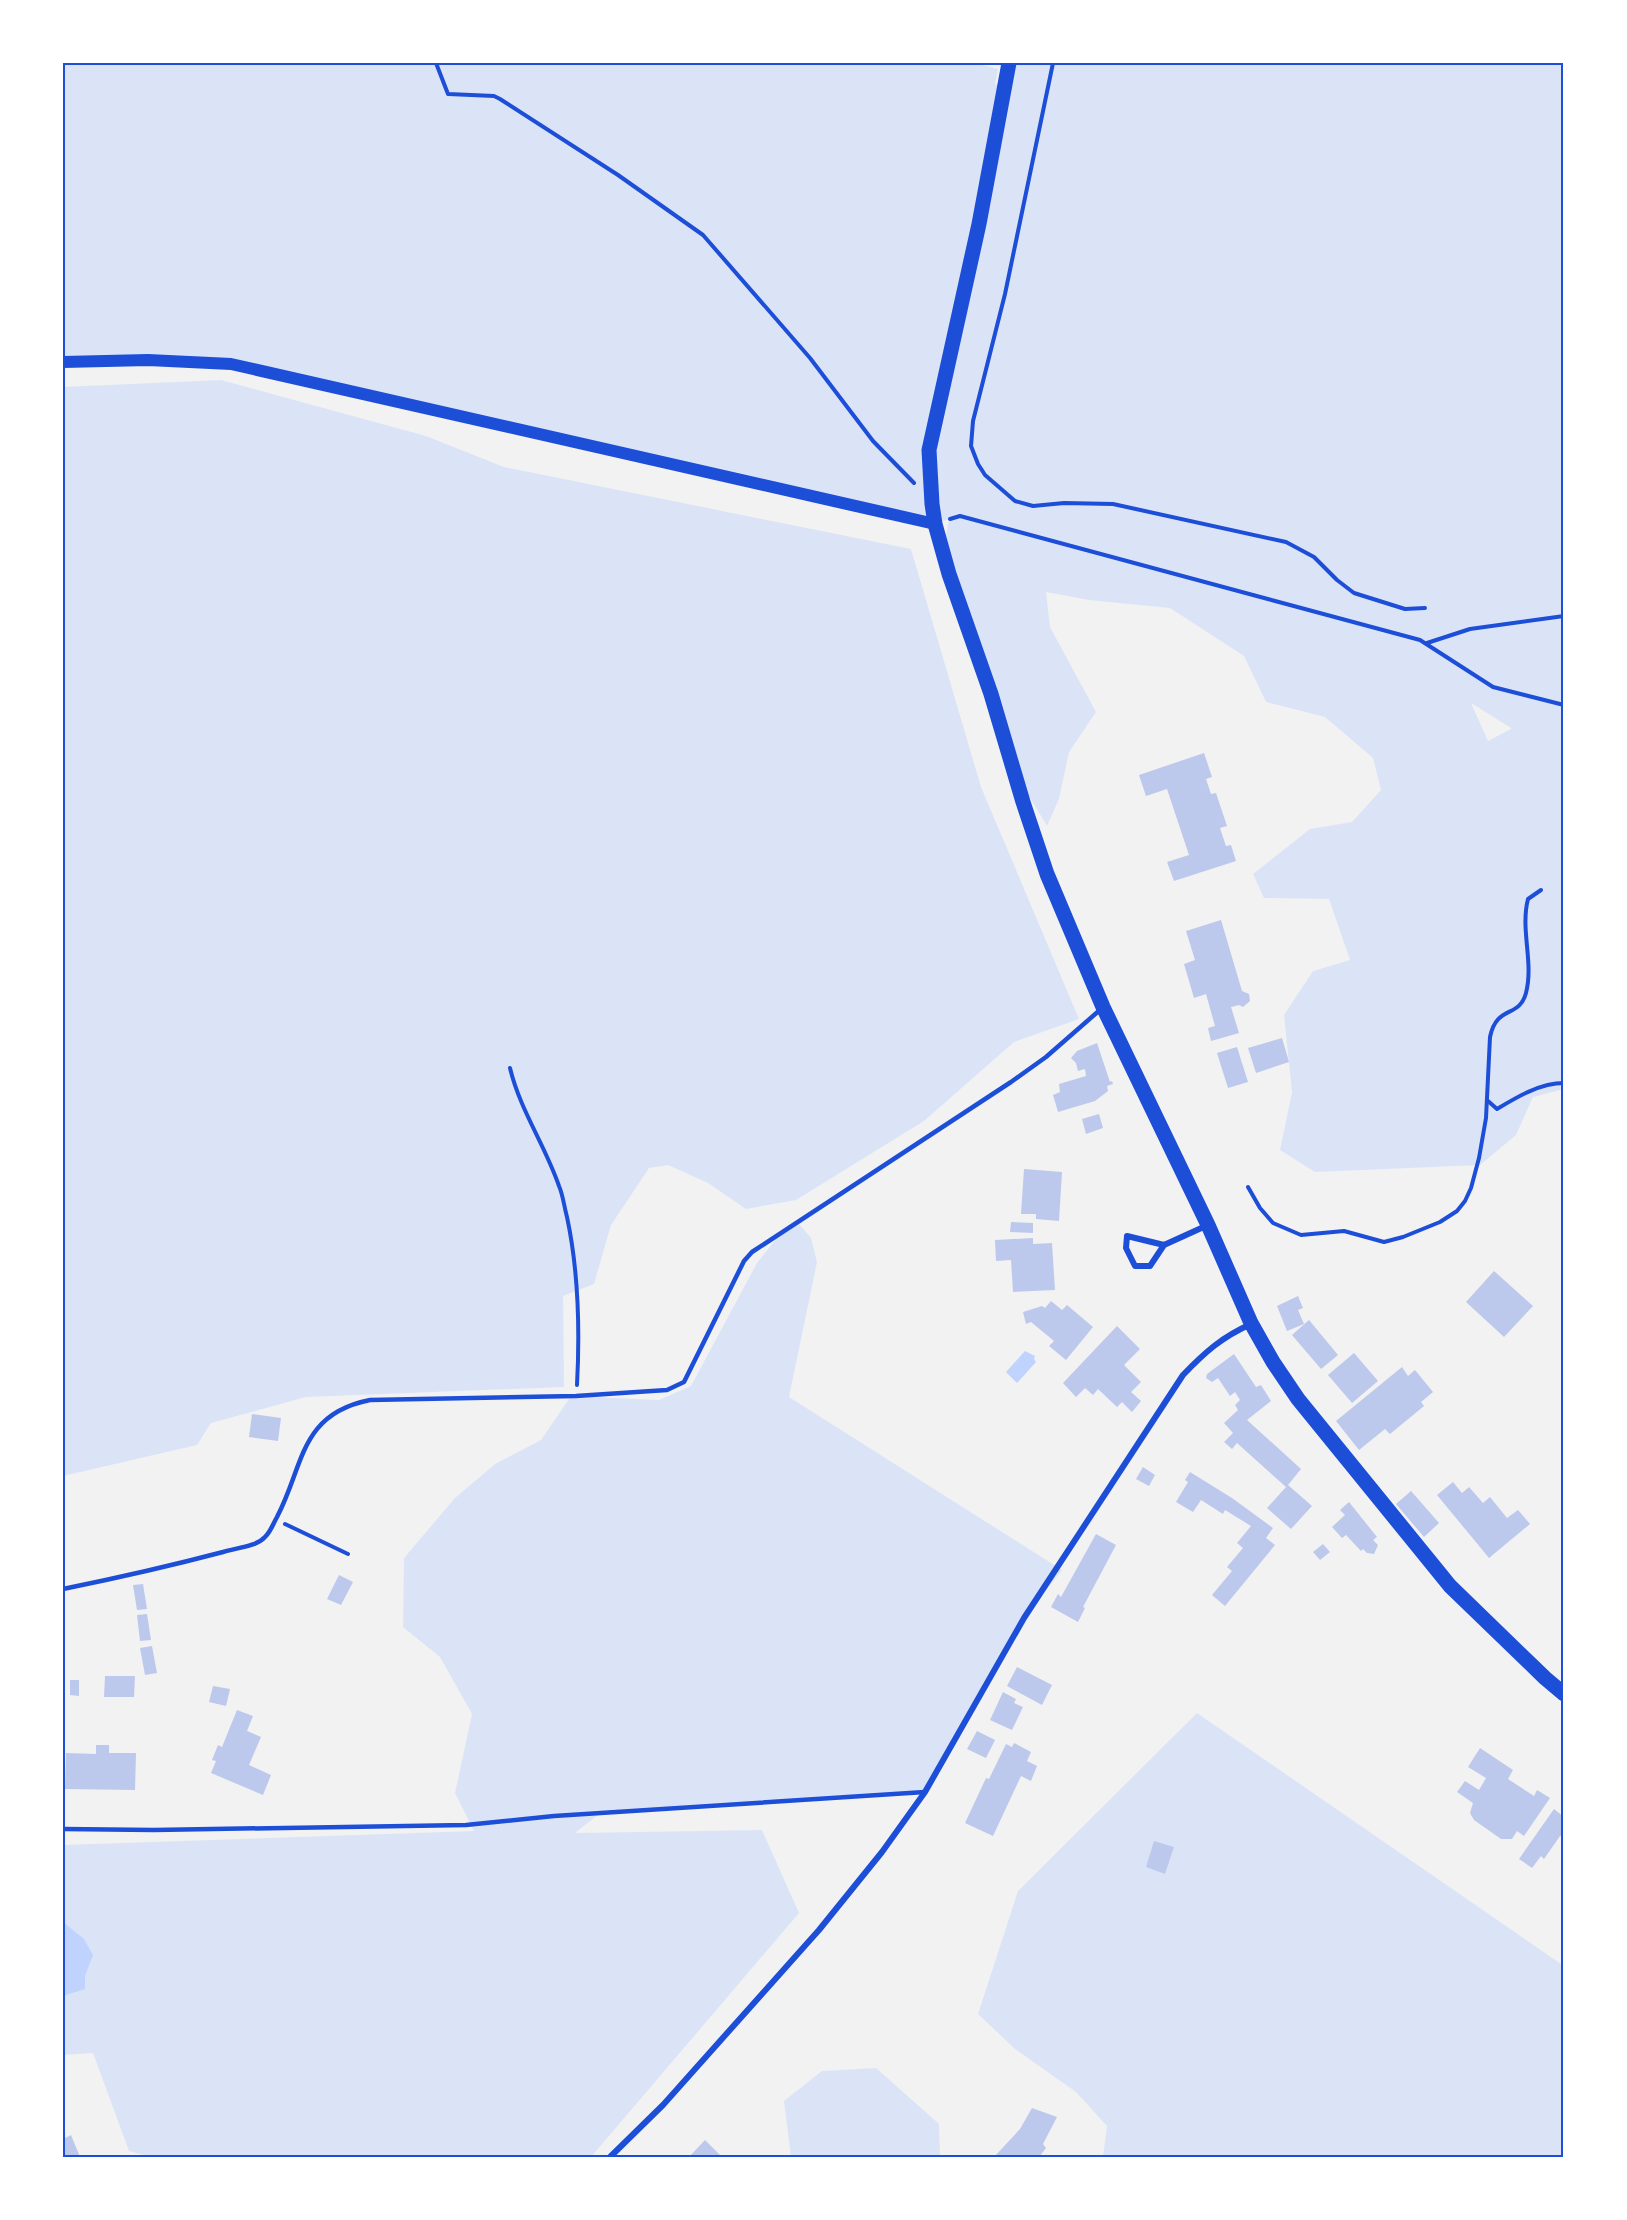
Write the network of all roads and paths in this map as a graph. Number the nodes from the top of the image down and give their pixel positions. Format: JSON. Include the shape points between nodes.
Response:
{"nodes":[{"id":1,"x":436,"y":63,"type":"edge"},
{"id":2,"x":1009,"y":63,"type":"edge"},
{"id":3,"x":1053,"y":63,"type":"edge"},
{"id":4,"x":63,"y":362,"type":"edge"},
{"id":5,"x":932,"y":504,"type":"junction"},
{"id":6,"x":935,"y":524,"type":"junction"},
{"id":7,"x":1425,"y":608,"type":"dead end"},
{"id":8,"x":1564,"y":616,"type":"edge"},
{"id":9,"x":1427,"y":644,"type":"junction"},
{"id":10,"x":1564,"y":705,"type":"edge"},
{"id":11,"x":1542,"y":890,"type":"dead end"},
{"id":12,"x":1103,"y":1007,"type":"junction"},
{"id":13,"x":510,"y":1068,"type":"dead end"},
{"id":14,"x":1564,"y":1083,"type":"edge"},
{"id":15,"x":1487,"y":1101,"type":"junction"},
{"id":16,"x":1248,"y":1187,"type":"dead end"},
{"id":17,"x":1208,"y":1225,"type":"junction"},
{"id":18,"x":1164,"y":1245,"type":"junction"},
{"id":19,"x":1251,"y":1323,"type":"junction"},
{"id":20,"x":576,"y":1396,"type":"junction"},
{"id":21,"x":276,"y":1520,"type":"junction"},
{"id":22,"x":348,"y":1554,"type":"dead end"},
{"id":23,"x":63,"y":1589,"type":"edge"},
{"id":24,"x":1564,"y":1694,"type":"edge"},
{"id":25,"x":925,"y":1792,"type":"junction"},
{"id":26,"x":63,"y":1829,"type":"edge"},
{"id":27,"x":610,"y":2157,"type":"edge"}],
"edges":[{"from":1,"to":5,"type":"path","via":[[448,94],[500,99],[703,235],[810,358],[873,441]]},
{"from":2,"to":5,"type":"main road","via":[[979,224],[929,450]]},
{"from":3,"to":7,"type":"path","via":[[1005,294],[973,421],[971,446],[985,475],[1015,501],[1033,506],[1064,502],[1113,504],[1286,542],[1314,557],[1354,593],[1405,609]]},
{"from":4,"to":6,"type":"main road","via":[[148,360],[231,364]]},
{"from":5,"to":6,"type":"main road"},
{"from":6,"to":9,"type":"path","via":[[960,516]]},
{"from":6,"to":12,"type":"main road","via":[[1044,864]]},
{"from":8,"to":9,"type":"path","via":[[1470,629]]},
{"from":9,"to":10,"type":"path","via":[[1493,687]]},
{"from":11,"to":15,"type":"path","via":[[1528,899],[1526,908],[1529,974],[1523,1002],[1501,1015],[1492,1027]]},
{"from":12,"to":17,"type":"main road"},
{"from":12,"to":20,"type":"lane","via":[[1011,1082],[752,1252],[684,1382],[667,1390]]},
{"from":13,"to":20,"type":"path","via":[[514,1088],[560,1188],[571,1237],[580,1327]]},
{"from":14,"to":15,"type":"path","via":[[1532,1090],[1497,1109]]},
{"from":15,"to":16,"type":"path","via":[[1479,1158],[1465,1201],[1440,1222],[1403,1237],[1384,1242],[1344,1231],[1309,1236],[1292,1233],[1273,1223]]},
{"from":17,"to":18,"type":"street"},
{"from":17,"to":19,"type":"main road"},
{"from":18,"to":18,"type":"street","via":[[1127,1236],[1125,1248],[1135,1266],[1150,1266]]},
{"from":19,"to":24,"type":"main road","via":[[1298,1399],[1417,1547],[1450,1586]]},
{"from":19,"to":25,"type":"street","via":[[1205,1352],[1183,1376],[1024,1618]]},
{"from":20,"to":21,"type":"lane","via":[[356,1403],[318,1426],[307,1442]]},
{"from":21,"to":22,"type":"path"},
{"from":21,"to":23,"type":"lane","via":[[264,1538],[255,1543]]},
{"from":25,"to":26,"type":"lane","via":[[466,1824]]},
{"from":25,"to":27,"type":"street","via":[[819,1930],[663,2105]]}]}
